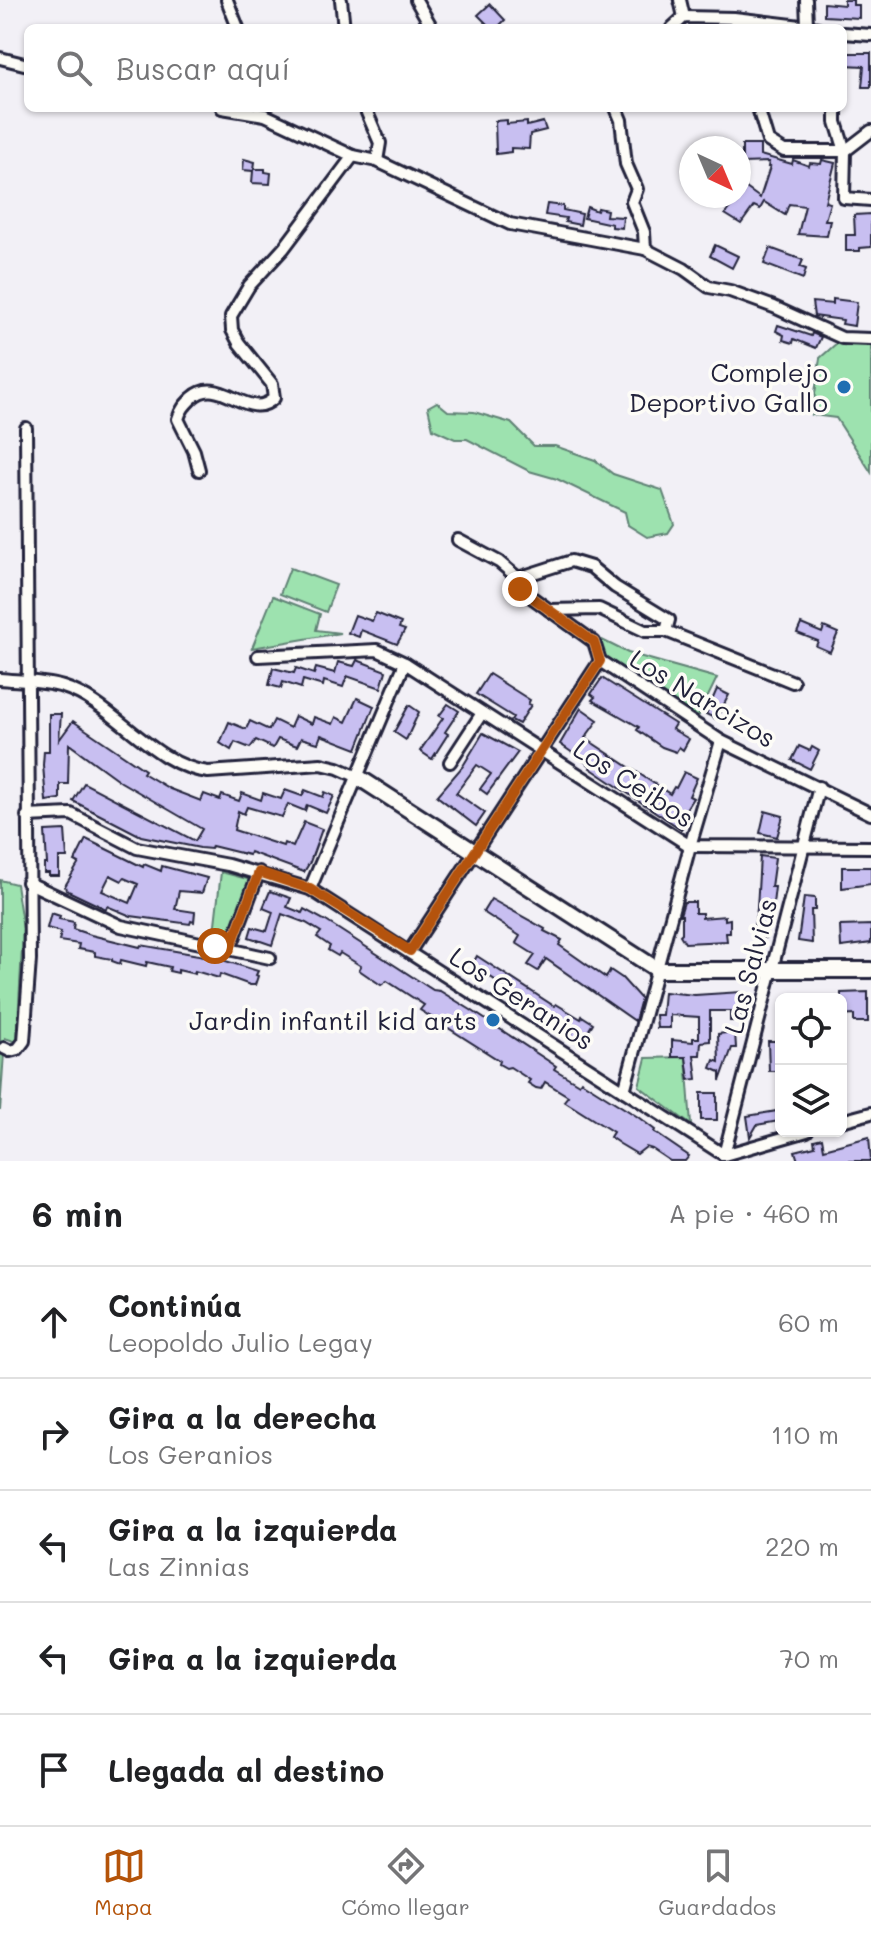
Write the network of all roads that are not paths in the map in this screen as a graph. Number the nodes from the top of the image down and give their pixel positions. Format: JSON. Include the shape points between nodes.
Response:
{"nodes":[{"id":1,"x":227,"y":0,"type":"edge"},
{"id":2,"x":341,"y":0,"type":"edge"},
{"id":3,"x":416,"y":0,"type":"edge"},
{"id":4,"x":680,"y":0,"type":"edge"},
{"id":5,"x":806,"y":0,"type":"edge"},
{"id":6,"x":684,"y":17,"type":"junction"},
{"id":7,"x":735,"y":23,"type":"edge"},
{"id":8,"x":236,"y":24,"type":"edge"},
{"id":9,"x":344,"y":24,"type":"edge"},
{"id":10,"x":430,"y":24,"type":"edge"},
{"id":11,"x":676,"y":24,"type":"edge"},
{"id":12,"x":811,"y":24,"type":"edge"},
{"id":13,"x":847,"y":33,"type":"edge"},
{"id":14,"x":871,"y":35,"type":"edge"},
{"id":15,"x":0,"y":58,"type":"edge"},
{"id":16,"x":24,"y":64,"type":"edge"},
{"id":17,"x":252,"y":112,"type":"edge"},
{"id":18,"x":367,"y":112,"type":"edge"},
{"id":19,"x":618,"y":112,"type":"edge"},
{"id":20,"x":759,"y":112,"type":"edge"},
{"id":21,"x":836,"y":112,"type":"edge"},
{"id":22,"x":871,"y":131,"type":"edge"},
{"id":23,"x":845,"y":151,"type":"junction"},
{"id":24,"x":353,"y":156,"type":"junction"},
{"id":25,"x":377,"y":161,"type":"junction"},
{"id":26,"x":871,"y":200,"type":"edge"},
{"id":27,"x":645,"y":249,"type":"junction"},
{"id":28,"x":871,"y":339,"type":"edge"},
{"id":29,"x":26,"y":428,"type":"dead end"},
{"id":30,"x":199,"y":470,"type":"dead end"},
{"id":31,"x":458,"y":540,"type":"dead end"},
{"id":32,"x":518,"y":578,"type":"junction"},
{"id":33,"x":549,"y":610,"type":"junction"},
{"id":34,"x":666,"y":631,"type":"junction"},
{"id":35,"x":258,"y":656,"type":"dead end"},
{"id":36,"x":600,"y":661,"type":"junction"},
{"id":37,"x":405,"y":663,"type":"junction"},
{"id":38,"x":0,"y":679,"type":"edge"},
{"id":39,"x":26,"y":681,"type":"junction"},
{"id":40,"x":793,"y":682,"type":"dead end"},
{"id":41,"x":482,"y":713,"type":"junction"},
{"id":42,"x":721,"y":741,"type":"junction"},
{"id":43,"x":542,"y":750,"type":"junction"},
{"id":44,"x":450,"y":762,"type":"dead end"},
{"id":45,"x":358,"y":777,"type":"junction"},
{"id":46,"x":819,"y":787,"type":"junction"},
{"id":47,"x":871,"y":814,"type":"edge"},
{"id":48,"x":27,"y":816,"type":"junction"},
{"id":49,"x":690,"y":846,"type":"junction"},
{"id":50,"x":804,"y":847,"type":"junction"},
{"id":51,"x":871,"y":847,"type":"edge"},
{"id":52,"x":474,"y":853,"type":"junction"},
{"id":53,"x":259,"y":872,"type":"junction"},
{"id":54,"x":27,"y":882,"type":"junction"},
{"id":55,"x":310,"y":889,"type":"junction"},
{"id":56,"x":230,"y":949,"type":"junction"},
{"id":57,"x":410,"y":951,"type":"junction"},
{"id":58,"x":270,"y":958,"type":"dead end"},
{"id":59,"x":658,"y":970,"type":"junction"},
{"id":60,"x":772,"y":970,"type":"junction"},
{"id":61,"x":871,"y":970,"type":"edge"},
{"id":62,"x":4,"y":1048,"type":"dead end"},
{"id":63,"x":624,"y":1091,"type":"junction"},
{"id":64,"x":871,"y":1113,"type":"edge"},
{"id":65,"x":847,"y":1119,"type":"edge"},
{"id":66,"x":786,"y":1137,"type":"edge"},
{"id":67,"x":724,"y":1155,"type":"junction"}],
"edges":[{"from":1,"to":8,"type":"street"},
{"from":2,"to":9,"type":"street"},
{"from":3,"to":10,"type":"street"},
{"from":4,"to":6,"type":"street"},
{"from":5,"to":12,"type":"street"},
{"from":6,"to":7,"type":"street"},
{"from":6,"to":11,"type":"street"},
{"from":13,"to":14,"type":"street"},
{"from":15,"to":16,"type":"street"},
{"from":17,"to":24,"type":"street"},
{"from":18,"to":25,"type":"street","via":[[380,143]]},
{"from":19,"to":27,"type":"street"},
{"from":20,"to":23,"type":"street","via":[[766,137],[779,150]]},
{"from":21,"to":23,"type":"street"},
{"from":22,"to":23,"type":"street"},
{"from":23,"to":26,"type":"street","via":[[844,198]]},
{"from":24,"to":25,"type":"street"},
{"from":24,"to":30,"type":"street","via":[[231,316],[232,330],[272,384],[274,398],[260,405],[209,390],[181,409],[178,419]]},
{"from":25,"to":27,"type":"street","via":[[510,224]]},
{"from":27,"to":28,"type":"street","via":[[709,287],[774,307],[842,338]]},
{"from":29,"to":39,"type":"street"},
{"from":31,"to":32,"type":"street"},
{"from":32,"to":33,"type":"street","via":[[520,589]]},
{"from":32,"to":34,"type":"street","via":[[571,561],[591,567],[669,620]]},
{"from":33,"to":34,"type":"street","via":[[599,609],[645,631]]},
{"from":33,"to":36,"type":"street","via":[[594,642]]},
{"from":34,"to":40,"type":"street"},
{"from":35,"to":37,"type":"street","name":"Los Ceibos","via":[[377,650]]},
{"from":36,"to":42,"type":"street","name":"Los Narcizos"},
{"from":36,"to":43,"type":"street"},
{"from":37,"to":41,"type":"street","name":"Los Ceibos"},
{"from":37,"to":45,"type":"street"},
{"from":38,"to":39,"type":"street"},
{"from":39,"to":45,"type":"street","via":[[78,694],[176,763],[194,770],[321,764]]},
{"from":39,"to":48,"type":"street"},
{"from":41,"to":43,"type":"street","name":"Los Ceibos"},
{"from":41,"to":44,"type":"street"},
{"from":42,"to":46,"type":"street","name":"Los Narcizos"},
{"from":42,"to":49,"type":"street"},
{"from":43,"to":49,"type":"street","name":"Los Ceibos"},
{"from":43,"to":52,"type":"street"},
{"from":45,"to":52,"type":"street"},
{"from":45,"to":55,"type":"street"},
{"from":46,"to":47,"type":"street","name":"Los Narcizos"},
{"from":46,"to":50,"type":"street","name":"Las Salvias"},
{"from":48,"to":53,"type":"street","name":"Los Geranios","via":[[71,814],[137,848]]},
{"from":48,"to":54,"type":"street"},
{"from":49,"to":50,"type":"street","name":"Los Ceibos"},
{"from":49,"to":59,"type":"street"},
{"from":50,"to":51,"type":"street","name":"Los Ceibos"},
{"from":50,"to":60,"type":"street","name":"Las Salvias"},
{"from":52,"to":57,"type":"street"},
{"from":52,"to":59,"type":"street"},
{"from":53,"to":55,"type":"street","name":"Los Geranios"},
{"from":53,"to":56,"type":"street"},
{"from":54,"to":56,"type":"street","via":[[121,926]]},
{"from":54,"to":62,"type":"street","via":[[30,960],[24,1041],[14,1051]]},
{"from":55,"to":57,"type":"street","name":"Los Geranios"},
{"from":56,"to":58,"type":"street"},
{"from":57,"to":63,"type":"street","name":"Los Geranios"},
{"from":59,"to":60,"type":"street"},
{"from":59,"to":63,"type":"street"},
{"from":60,"to":61,"type":"street"},
{"from":60,"to":67,"type":"street","name":"Las Salvias"},
{"from":63,"to":67,"type":"street","name":"Los Geranios"},
{"from":64,"to":65,"type":"street"},
{"from":66,"to":67,"type":"street"}]}
